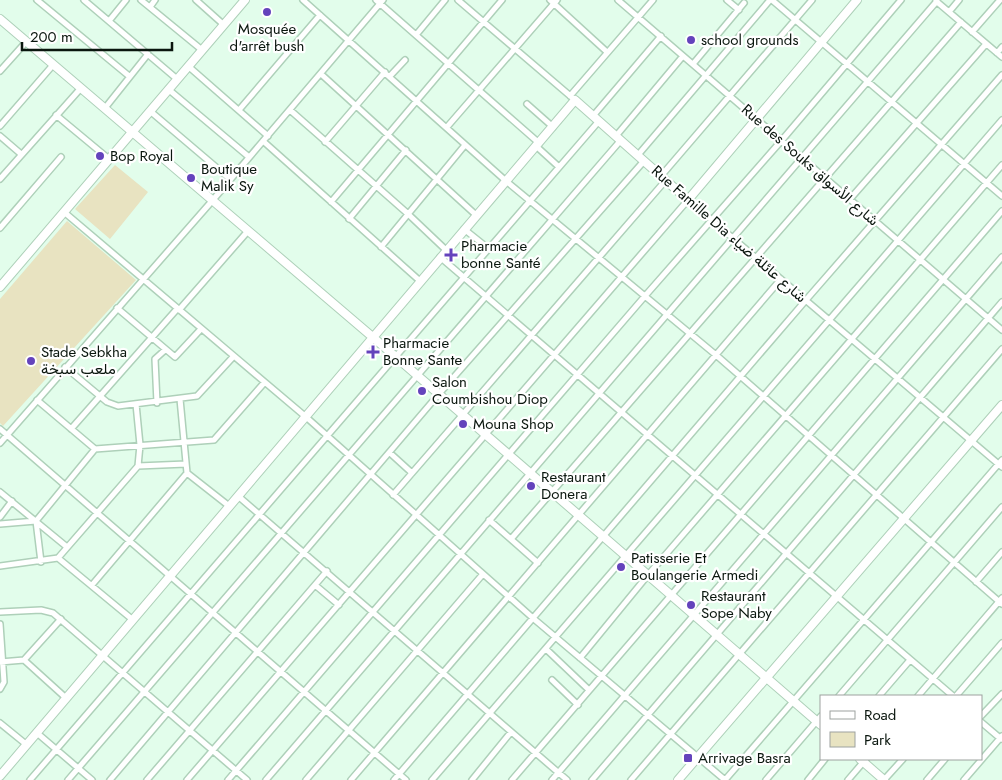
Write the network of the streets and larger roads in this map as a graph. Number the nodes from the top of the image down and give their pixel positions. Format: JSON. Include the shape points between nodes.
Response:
{"nodes":[{"id":1,"x":37,"y":0,"type":"edge"},
{"id":2,"x":84,"y":0,"type":"edge"},
{"id":3,"x":126,"y":0,"type":"edge"},
{"id":4,"x":141,"y":0,"type":"edge"},
{"id":5,"x":155,"y":0,"type":"edge"},
{"id":6,"x":196,"y":0,"type":"edge"},
{"id":7,"x":245,"y":0,"type":"edge"},
{"id":8,"x":303,"y":0,"type":"edge"},
{"id":9,"x":445,"y":0,"type":"edge"},
{"id":10,"x":458,"y":0,"type":"edge"},
{"id":11,"x":502,"y":0,"type":"edge"},
{"id":12,"x":618,"y":0,"type":"edge"},
{"id":13,"x":653,"y":0,"type":"edge"},
{"id":14,"x":727,"y":0,"type":"edge"},
{"id":15,"x":771,"y":0,"type":"edge"},
{"id":16,"x":812,"y":0,"type":"edge"},
{"id":17,"x":857,"y":0,"type":"edge"},
{"id":18,"x":900,"y":0,"type":"edge"},
{"id":19,"x":959,"y":0,"type":"edge"},
{"id":20,"x":1000,"y":0,"type":"edge"},
{"id":21,"x":380,"y":1,"type":"edge"},
{"id":22,"x":554,"y":1,"type":"edge"},
{"id":23,"x":936,"y":1,"type":"edge"},
{"id":24,"x":744,"y":3,"type":"dead end"},
{"id":25,"x":150,"y":7,"type":"junction"},
{"id":26,"x":739,"y":10,"type":"junction"},
{"id":27,"x":949,"y":12,"type":"junction"},
{"id":28,"x":320,"y":15,"type":"junction"},
{"id":29,"x":638,"y":17,"type":"junction"},
{"id":30,"x":0,"y":19,"type":"edge"},
{"id":31,"x":795,"y":20,"type":"junction"},
{"id":32,"x":109,"y":21,"type":"junction"},
{"id":33,"x":484,"y":22,"type":"junction"},
{"id":34,"x":961,"y":22,"type":"junction"},
{"id":35,"x":224,"y":24,"type":"junction"},
{"id":36,"x":972,"y":32,"type":"junction"},
{"id":37,"x":416,"y":35,"type":"junction"},
{"id":38,"x":661,"y":36,"type":"junction"},
{"id":39,"x":349,"y":40,"type":"junction"},
{"id":40,"x":26,"y":42,"type":"junction"},
{"id":41,"x":821,"y":42,"type":"junction"},
{"id":42,"x":986,"y":44,"type":"junction"},
{"id":43,"x":1002,"y":47,"type":"edge"},
{"id":44,"x":515,"y":48,"type":"junction"},
{"id":45,"x":202,"y":50,"type":"junction"},
{"id":46,"x":607,"y":52,"type":"junction"},
{"id":47,"x":997,"y":53,"type":"junction"},
{"id":48,"x":148,"y":54,"type":"junction"},
{"id":49,"x":683,"y":56,"type":"junction"},
{"id":50,"x":1002,"y":57,"type":"edge"},
{"id":51,"x":405,"y":60,"type":"dead end"},
{"id":52,"x":846,"y":63,"type":"junction"},
{"id":53,"x":448,"y":64,"type":"junction"},
{"id":54,"x":693,"y":64,"type":"junction"},
{"id":55,"x":52,"y":65,"type":"junction"},
{"id":56,"x":188,"y":66,"type":"junction"},
{"id":57,"x":1,"y":69,"type":"edge"},
{"id":58,"x":385,"y":72,"type":"junction"},
{"id":59,"x":321,"y":74,"type":"junction"},
{"id":60,"x":706,"y":75,"type":"junction"},
{"id":61,"x":1002,"y":75,"type":"edge"},
{"id":62,"x":129,"y":76,"type":"junction"},
{"id":63,"x":390,"y":76,"type":"junction"},
{"id":64,"x":177,"y":79,"type":"junction"},
{"id":65,"x":868,"y":81,"type":"junction"},
{"id":66,"x":81,"y":88,"type":"junction"},
{"id":67,"x":168,"y":89,"type":"junction"},
{"id":68,"x":478,"y":91,"type":"junction"},
{"id":69,"x":730,"y":96,"type":"junction"},
{"id":70,"x":573,"y":98,"type":"junction"},
{"id":71,"x":418,"y":100,"type":"junction"},
{"id":72,"x":892,"y":102,"type":"junction"},
{"id":73,"x":528,"y":104,"type":"dead end"},
{"id":74,"x":356,"y":106,"type":"junction"},
{"id":75,"x":105,"y":108,"type":"junction"},
{"id":76,"x":239,"y":110,"type":"junction"},
{"id":77,"x":290,"y":110,"type":"junction"},
{"id":78,"x":150,"y":111,"type":"junction"},
{"id":79,"x":56,"y":115,"type":"junction"},
{"id":80,"x":596,"y":118,"type":"junction"},
{"id":81,"x":757,"y":119,"type":"junction"},
{"id":82,"x":1002,"y":120,"type":"edge"},
{"id":83,"x":916,"y":123,"type":"junction"},
{"id":84,"x":0,"y":126,"type":"edge"},
{"id":85,"x":553,"y":126,"type":"junction"},
{"id":86,"x":447,"y":127,"type":"junction"},
{"id":87,"x":132,"y":132,"type":"junction"},
{"id":88,"x":388,"y":134,"type":"junction"},
{"id":89,"x":0,"y":136,"type":"edge"},
{"id":90,"x":268,"y":136,"type":"junction"},
{"id":91,"x":619,"y":138,"type":"junction"},
{"id":92,"x":782,"y":140,"type":"junction"},
{"id":93,"x":263,"y":141,"type":"junction"},
{"id":94,"x":325,"y":142,"type":"junction"},
{"id":95,"x":465,"y":144,"type":"junction"},
{"id":96,"x":538,"y":144,"type":"junction"},
{"id":97,"x":941,"y":144,"type":"junction"},
{"id":98,"x":406,"y":150,"type":"junction"},
{"id":99,"x":21,"y":154,"type":"junction"},
{"id":100,"x":61,"y":157,"type":"dead end"},
{"id":101,"x":249,"y":157,"type":"junction"},
{"id":102,"x":641,"y":158,"type":"junction"},
{"id":103,"x":802,"y":158,"type":"junction"},
{"id":104,"x":109,"y":159,"type":"junction"},
{"id":105,"x":963,"y":163,"type":"junction"},
{"id":106,"x":1002,"y":165,"type":"edge"},
{"id":107,"x":559,"y":166,"type":"junction"},
{"id":108,"x":359,"y":170,"type":"junction"},
{"id":109,"x":436,"y":178,"type":"junction"},
{"id":110,"x":664,"y":178,"type":"junction"},
{"id":111,"x":825,"y":178,"type":"junction"},
{"id":112,"x":0,"y":179,"type":"edge"},
{"id":113,"x":230,"y":179,"type":"junction"},
{"id":114,"x":506,"y":181,"type":"junction"},
{"id":115,"x":986,"y":182,"type":"junction"},
{"id":116,"x":377,"y":186,"type":"junction"},
{"id":117,"x":1002,"y":196,"type":"edge"},
{"id":118,"x":850,"y":199,"type":"junction"},
{"id":119,"x":530,"y":200,"type":"junction"},
{"id":120,"x":688,"y":200,"type":"junction"},
{"id":121,"x":212,"y":201,"type":"junction"},
{"id":122,"x":331,"y":202,"type":"junction"},
{"id":123,"x":1002,"y":210,"type":"edge"},
{"id":124,"x":64,"y":212,"type":"junction"},
{"id":125,"x":407,"y":213,"type":"junction"},
{"id":126,"x":476,"y":215,"type":"junction"},
{"id":127,"x":349,"y":219,"type":"junction"},
{"id":128,"x":552,"y":219,"type":"junction"},
{"id":129,"x":712,"y":220,"type":"junction"},
{"id":130,"x":875,"y":221,"type":"junction"},
{"id":131,"x":1,"y":226,"type":"edge"},
{"id":132,"x":464,"y":229,"type":"junction"},
{"id":133,"x":248,"y":231,"type":"junction"},
{"id":134,"x":575,"y":238,"type":"junction"},
{"id":135,"x":733,"y":238,"type":"junction"},
{"id":136,"x":897,"y":240,"type":"junction"},
{"id":137,"x":381,"y":247,"type":"junction"},
{"id":138,"x":446,"y":250,"type":"junction"},
{"id":139,"x":489,"y":250,"type":"junction"},
{"id":140,"x":598,"y":257,"type":"junction"},
{"id":141,"x":1002,"y":257,"type":"edge"},
{"id":142,"x":440,"y":258,"type":"junction"},
{"id":143,"x":756,"y":258,"type":"junction"},
{"id":144,"x":920,"y":260,"type":"junction"},
{"id":145,"x":622,"y":277,"type":"junction"},
{"id":146,"x":463,"y":278,"type":"junction"},
{"id":147,"x":142,"y":279,"type":"junction"},
{"id":148,"x":782,"y":279,"type":"junction"},
{"id":149,"x":943,"y":279,"type":"junction"},
{"id":150,"x":420,"y":281,"type":"junction"},
{"id":151,"x":0,"y":286,"type":"edge"},
{"id":152,"x":645,"y":296,"type":"junction"},
{"id":153,"x":487,"y":298,"type":"junction"},
{"id":154,"x":965,"y":299,"type":"junction"},
{"id":155,"x":806,"y":300,"type":"junction"},
{"id":156,"x":1002,"y":302,"type":"edge"},
{"id":157,"x":117,"y":308,"type":"junction"},
{"id":158,"x":178,"y":310,"type":"junction"},
{"id":159,"x":508,"y":314,"type":"junction"},
{"id":160,"x":667,"y":314,"type":"junction"},
{"id":161,"x":988,"y":318,"type":"junction"},
{"id":162,"x":830,"y":320,"type":"junction"},
{"id":163,"x":201,"y":329,"type":"junction"},
{"id":164,"x":1002,"y":330,"type":"edge"},
{"id":165,"x":531,"y":334,"type":"junction"},
{"id":166,"x":690,"y":334,"type":"junction"},
{"id":167,"x":373,"y":337,"type":"junction"},
{"id":168,"x":151,"y":339,"type":"junction"},
{"id":169,"x":852,"y":339,"type":"junction"},
{"id":170,"x":1002,"y":349,"type":"edge"},
{"id":171,"x":165,"y":350,"type":"junction"},
{"id":172,"x":555,"y":354,"type":"junction"},
{"id":173,"x":716,"y":356,"type":"junction"},
{"id":174,"x":233,"y":357,"type":"junction"},
{"id":175,"x":396,"y":357,"type":"junction"},
{"id":176,"x":875,"y":358,"type":"junction"},
{"id":177,"x":65,"y":368,"type":"junction"},
{"id":178,"x":577,"y":374,"type":"junction"},
{"id":179,"x":740,"y":377,"type":"junction"},
{"id":180,"x":418,"y":378,"type":"junction"},
{"id":181,"x":898,"y":378,"type":"junction"},
{"id":182,"x":264,"y":383,"type":"junction"},
{"id":183,"x":600,"y":393,"type":"junction"},
{"id":184,"x":438,"y":394,"type":"junction"},
{"id":185,"x":100,"y":396,"type":"junction"},
{"id":186,"x":764,"y":397,"type":"junction"},
{"id":187,"x":920,"y":397,"type":"junction"},
{"id":188,"x":180,"y":399,"type":"junction"},
{"id":189,"x":36,"y":400,"type":"junction"},
{"id":190,"x":158,"y":402,"type":"junction"},
{"id":191,"x":136,"y":404,"type":"junction"},
{"id":192,"x":1002,"y":405,"type":"edge"},
{"id":193,"x":622,"y":412,"type":"junction"},
{"id":194,"x":462,"y":415,"type":"junction"},
{"id":195,"x":306,"y":417,"type":"junction"},
{"id":196,"x":786,"y":417,"type":"junction"},
{"id":197,"x":944,"y":417,"type":"junction"},
{"id":198,"x":0,"y":429,"type":"edge"},
{"id":199,"x":71,"y":429,"type":"junction"},
{"id":200,"x":648,"y":434,"type":"junction"},
{"id":201,"x":7,"y":435,"type":"junction"},
{"id":202,"x":485,"y":435,"type":"junction"},
{"id":203,"x":809,"y":436,"type":"junction"},
{"id":204,"x":328,"y":437,"type":"junction"},
{"id":205,"x":972,"y":441,"type":"junction"},
{"id":206,"x":0,"y":443,"type":"edge"},
{"id":207,"x":184,"y":443,"type":"junction"},
{"id":208,"x":140,"y":446,"type":"junction"},
{"id":209,"x":95,"y":449,"type":"junction"},
{"id":210,"x":390,"y":453,"type":"junction"},
{"id":211,"x":348,"y":454,"type":"junction"},
{"id":212,"x":508,"y":454,"type":"junction"},
{"id":213,"x":673,"y":456,"type":"junction"},
{"id":214,"x":832,"y":456,"type":"junction"},
{"id":215,"x":186,"y":464,"type":"junction"},
{"id":216,"x":1001,"y":464,"type":"edge"},
{"id":217,"x":138,"y":466,"type":"junction"},
{"id":218,"x":412,"y":472,"type":"junction"},
{"id":219,"x":187,"y":473,"type":"junction"},
{"id":220,"x":530,"y":474,"type":"junction"},
{"id":221,"x":371,"y":475,"type":"junction"},
{"id":222,"x":696,"y":476,"type":"junction"},
{"id":223,"x":854,"y":476,"type":"junction"},
{"id":224,"x":66,"y":486,"type":"junction"},
{"id":225,"x":0,"y":492,"type":"edge"},
{"id":226,"x":552,"y":493,"type":"junction"},
{"id":227,"x":393,"y":495,"type":"junction"},
{"id":228,"x":719,"y":495,"type":"junction"},
{"id":229,"x":876,"y":495,"type":"junction"},
{"id":230,"x":238,"y":496,"type":"junction"},
{"id":231,"x":12,"y":501,"type":"junction"},
{"id":232,"x":229,"y":506,"type":"junction"},
{"id":233,"x":1002,"y":507,"type":"edge"},
{"id":234,"x":97,"y":512,"type":"junction"},
{"id":235,"x":260,"y":514,"type":"junction"},
{"id":236,"x":741,"y":514,"type":"junction"},
{"id":237,"x":416,"y":515,"type":"junction"},
{"id":238,"x":579,"y":516,"type":"junction"},
{"id":239,"x":0,"y":517,"type":"edge"},
{"id":240,"x":490,"y":520,"type":"junction"},
{"id":241,"x":904,"y":520,"type":"junction"},
{"id":242,"x":36,"y":521,"type":"junction"},
{"id":243,"x":0,"y":524,"type":"edge"},
{"id":244,"x":281,"y":532,"type":"junction"},
{"id":245,"x":764,"y":534,"type":"junction"},
{"id":246,"x":439,"y":535,"type":"junction"},
{"id":247,"x":602,"y":536,"type":"junction"},
{"id":248,"x":129,"y":540,"type":"junction"},
{"id":249,"x":511,"y":540,"type":"junction"},
{"id":250,"x":932,"y":543,"type":"junction"},
{"id":251,"x":67,"y":547,"type":"junction"},
{"id":252,"x":1002,"y":552,"type":"edge"},
{"id":253,"x":305,"y":553,"type":"junction"},
{"id":254,"x":786,"y":553,"type":"junction"},
{"id":255,"x":460,"y":554,"type":"junction"},
{"id":256,"x":626,"y":556,"type":"junction"},
{"id":257,"x":58,"y":558,"type":"junction"},
{"id":258,"x":41,"y":562,"type":"junction"},
{"id":259,"x":538,"y":563,"type":"junction"},
{"id":260,"x":955,"y":563,"type":"junction"},
{"id":261,"x":0,"y":566,"type":"edge"},
{"id":262,"x":327,"y":571,"type":"junction"},
{"id":263,"x":810,"y":573,"type":"junction"},
{"id":264,"x":483,"y":574,"type":"junction"},
{"id":265,"x":648,"y":575,"type":"junction"},
{"id":266,"x":171,"y":576,"type":"junction"},
{"id":267,"x":976,"y":582,"type":"junction"},
{"id":268,"x":92,"y":585,"type":"junction"},
{"id":269,"x":316,"y":585,"type":"junction"},
{"id":270,"x":350,"y":591,"type":"junction"},
{"id":271,"x":191,"y":594,"type":"junction"},
{"id":272,"x":672,"y":596,"type":"junction"},
{"id":273,"x":509,"y":597,"type":"junction"},
{"id":274,"x":838,"y":597,"type":"junction"},
{"id":275,"x":1001,"y":601,"type":"edge"},
{"id":276,"x":339,"y":605,"type":"junction"},
{"id":277,"x":373,"y":611,"type":"junction"},
{"id":278,"x":0,"y":612,"type":"edge"},
{"id":279,"x":212,"y":613,"type":"junction"},
{"id":280,"x":694,"y":616,"type":"junction"},
{"id":281,"x":61,"y":619,"type":"junction"},
{"id":282,"x":534,"y":619,"type":"junction"},
{"id":283,"x":133,"y":620,"type":"junction"},
{"id":284,"x":864,"y":621,"type":"junction"},
{"id":285,"x":0,"y":624,"type":"edge"},
{"id":286,"x":395,"y":630,"type":"junction"},
{"id":287,"x":235,"y":633,"type":"junction"},
{"id":288,"x":716,"y":635,"type":"junction"},
{"id":289,"x":556,"y":637,"type":"junction"},
{"id":290,"x":888,"y":641,"type":"junction"},
{"id":291,"x":1002,"y":643,"type":"edge"},
{"id":292,"x":546,"y":649,"type":"junction"},
{"id":293,"x":417,"y":650,"type":"junction"},
{"id":294,"x":258,"y":652,"type":"junction"},
{"id":295,"x":739,"y":654,"type":"junction"},
{"id":296,"x":102,"y":656,"type":"junction"},
{"id":297,"x":580,"y":658,"type":"junction"},
{"id":298,"x":24,"y":660,"type":"junction"},
{"id":299,"x":910,"y":660,"type":"junction"},
{"id":300,"x":2,"y":661,"type":"edge"},
{"id":301,"x":281,"y":670,"type":"junction"},
{"id":302,"x":122,"y":673,"type":"junction"},
{"id":303,"x":443,"y":674,"type":"junction"},
{"id":304,"x":602,"y":676,"type":"junction"},
{"id":305,"x":766,"y":678,"type":"junction"},
{"id":306,"x":932,"y":679,"type":"junction"},
{"id":307,"x":552,"y":680,"type":"dead end"},
{"id":308,"x":0,"y":689,"type":"edge"},
{"id":309,"x":590,"y":690,"type":"junction"},
{"id":310,"x":304,"y":691,"type":"junction"},
{"id":311,"x":145,"y":692,"type":"junction"},
{"id":312,"x":467,"y":694,"type":"junction"},
{"id":313,"x":1002,"y":694,"type":"edge"},
{"id":314,"x":839,"y":695,"type":"edge"},
{"id":315,"x":880,"y":695,"type":"edge"},
{"id":316,"x":919,"y":695,"type":"edge"},
{"id":317,"x":953,"y":695,"type":"edge"},
{"id":318,"x":955,"y":695,"type":"edge"},
{"id":319,"x":624,"y":696,"type":"junction"},
{"id":320,"x":66,"y":698,"type":"junction"},
{"id":321,"x":793,"y":702,"type":"junction"},
{"id":322,"x":578,"y":705,"type":"junction"},
{"id":323,"x":326,"y":710,"type":"junction"},
{"id":324,"x":168,"y":712,"type":"junction"},
{"id":325,"x":490,"y":713,"type":"junction"},
{"id":326,"x":982,"y":715,"type":"edge"},
{"id":327,"x":647,"y":716,"type":"junction"},
{"id":328,"x":819,"y":721,"type":"edge"},
{"id":329,"x":0,"y":723,"type":"edge"},
{"id":330,"x":982,"y":723,"type":"edge"},
{"id":331,"x":190,"y":730,"type":"junction"},
{"id":332,"x":349,"y":730,"type":"junction"},
{"id":333,"x":511,"y":732,"type":"junction"},
{"id":334,"x":37,"y":733,"type":"junction"},
{"id":335,"x":670,"y":735,"type":"junction"},
{"id":336,"x":1001,"y":738,"type":"edge"},
{"id":337,"x":27,"y":745,"type":"junction"},
{"id":338,"x":56,"y":748,"type":"junction"},
{"id":339,"x":213,"y":750,"type":"junction"},
{"id":340,"x":535,"y":752,"type":"junction"},
{"id":341,"x":375,"y":753,"type":"junction"},
{"id":342,"x":698,"y":757,"type":"junction"},
{"id":343,"x":825,"y":760,"type":"edge"},
{"id":344,"x":863,"y":760,"type":"edge"},
{"id":345,"x":902,"y":760,"type":"edge"},
{"id":346,"x":944,"y":760,"type":"edge"},
{"id":347,"x":982,"y":760,"type":"edge"},
{"id":348,"x":982,"y":760,"type":"edge"},
{"id":349,"x":79,"y":767,"type":"junction"},
{"id":350,"x":236,"y":770,"type":"junction"},
{"id":351,"x":558,"y":773,"type":"junction"},
{"id":352,"x":400,"y":774,"type":"junction"},
{"id":353,"x":0,"y":776,"type":"edge"},
{"id":354,"x":30,"y":780,"type":"edge"},
{"id":355,"x":68,"y":780,"type":"edge"},
{"id":356,"x":92,"y":780,"type":"edge"},
{"id":357,"x":110,"y":780,"type":"edge"},
{"id":358,"x":147,"y":780,"type":"edge"},
{"id":359,"x":187,"y":780,"type":"edge"},
{"id":360,"x":228,"y":780,"type":"edge"},
{"id":361,"x":247,"y":780,"type":"edge"},
{"id":362,"x":266,"y":780,"type":"edge"},
{"id":363,"x":306,"y":780,"type":"edge"},
{"id":364,"x":351,"y":780,"type":"edge"},
{"id":365,"x":394,"y":780,"type":"edge"},
{"id":366,"x":406,"y":780,"type":"edge"},
{"id":367,"x":432,"y":780,"type":"edge"},
{"id":368,"x":472,"y":780,"type":"edge"},
{"id":369,"x":512,"y":780,"type":"edge"},
{"id":370,"x":552,"y":780,"type":"edge"},
{"id":371,"x":567,"y":780,"type":"edge"},
{"id":372,"x":592,"y":780,"type":"edge"},
{"id":373,"x":631,"y":780,"type":"edge"},
{"id":374,"x":678,"y":780,"type":"edge"},
{"id":375,"x":766,"y":780,"type":"edge"},
{"id":376,"x":808,"y":780,"type":"edge"},
{"id":377,"x":848,"y":780,"type":"edge"},
{"id":378,"x":884,"y":780,"type":"edge"},
{"id":379,"x":927,"y":780,"type":"edge"},
{"id":380,"x":964,"y":780,"type":"edge"}],
"edges":[{"from":1,"to":62,"type":"street"},
{"from":2,"to":32,"type":"street"},
{"from":3,"to":32,"type":"street"},
{"from":4,"to":25,"type":"street"},
{"from":5,"to":25,"type":"street"},
{"from":6,"to":35,"type":"street"},
{"from":7,"to":35,"type":"street"},
{"from":8,"to":28,"type":"street"},
{"from":9,"to":37,"type":"street"},
{"from":10,"to":33,"type":"street","name":"Rue Famille Dia شارع عائلة ضياء"},
{"from":11,"to":33,"type":"street"},
{"from":12,"to":29,"type":"street","name":"Rue des Souks شارع الأسواق"},
{"from":13,"to":29,"type":"street"},
{"from":14,"to":26,"type":"street"},
{"from":15,"to":31,"type":"street"},
{"from":15,"to":60,"type":"street"},
{"from":16,"to":31,"type":"street"},
{"from":17,"to":41,"type":"street"},
{"from":18,"to":52,"type":"street"},
{"from":19,"to":27,"type":"street"},
{"from":20,"to":36,"type":"street"},
{"from":21,"to":37,"type":"street"},
{"from":21,"to":39,"type":"street"},
{"from":22,"to":44,"type":"street"},
{"from":22,"to":46,"type":"street"},
{"from":23,"to":27,"type":"street"},
{"from":23,"to":65,"type":"street"},
{"from":24,"to":26,"type":"street"},
{"from":25,"to":45,"type":"street"},
{"from":26,"to":54,"type":"street"},
{"from":27,"to":34,"type":"street"},
{"from":28,"to":39,"type":"street"},
{"from":28,"to":76,"type":"street"},
{"from":29,"to":38,"type":"street","name":"Rue des Souks شارع الأسواق"},
{"from":29,"to":46,"type":"street"},
{"from":30,"to":40,"type":"street"},
{"from":31,"to":41,"type":"street"},
{"from":31,"to":69,"type":"street"},
{"from":32,"to":48,"type":"street"},
{"from":33,"to":44,"type":"street","name":"Rue Famille Dia شارع عائلة ضياء"},
{"from":33,"to":53,"type":"street"},
{"from":34,"to":36,"type":"street"},
{"from":34,"to":72,"type":"street"},
{"from":35,"to":45,"type":"street"},
{"from":36,"to":42,"type":"street"},
{"from":37,"to":53,"type":"street"},
{"from":38,"to":49,"type":"street","name":"Rue des Souks شارع الأسواق"},
{"from":38,"to":80,"type":"street"},
{"from":39,"to":58,"type":"street"},
{"from":39,"to":59,"type":"street"},
{"from":40,"to":55,"type":"street"},
{"from":40,"to":57,"type":"street"},
{"from":41,"to":52,"type":"street"},
{"from":41,"to":81,"type":"street"},
{"from":42,"to":47,"type":"street"},
{"from":42,"to":83,"type":"street"},
{"from":43,"to":47,"type":"street"},
{"from":44,"to":68,"type":"street"},
{"from":44,"to":70,"type":"street","name":"Rue Famille Dia شارع عائلة ضياء"},
{"from":45,"to":56,"type":"street"},
{"from":46,"to":70,"type":"street"},
{"from":47,"to":50,"type":"street"},
{"from":48,"to":62,"type":"street"},
{"from":48,"to":64,"type":"street"},
{"from":49,"to":54,"type":"street","name":"Rue des Souks شارع الأسواق"},
{"from":49,"to":91,"type":"street"},
{"from":51,"to":63,"type":"street"},
{"from":52,"to":65,"type":"street"},
{"from":52,"to":92,"type":"street"},
{"from":53,"to":68,"type":"street"},
{"from":53,"to":71,"type":"street"},
{"from":54,"to":60,"type":"street","name":"Rue des Souks شارع الأسواق"},
{"from":55,"to":66,"type":"street"},
{"from":55,"to":84,"type":"street"},
{"from":56,"to":64,"type":"street"},
{"from":56,"to":76,"type":"street"},
{"from":58,"to":63,"type":"street"},
{"from":58,"to":74,"type":"street"},
{"from":59,"to":74,"type":"street"},
{"from":59,"to":77,"type":"street"},
{"from":60,"to":69,"type":"street","name":"Rue des Souks شارع الأسواق"},
{"from":60,"to":102,"type":"street"},
{"from":61,"to":97,"type":"street"},
{"from":62,"to":75,"type":"street"},
{"from":63,"to":71,"type":"street"},
{"from":64,"to":67,"type":"street"},
{"from":65,"to":72,"type":"street"},
{"from":65,"to":103,"type":"street"},
{"from":66,"to":75,"type":"street"},
{"from":66,"to":79,"type":"street"},
{"from":67,"to":78,"type":"street"},
{"from":67,"to":101,"type":"street"},
{"from":68,"to":86,"type":"street"},
{"from":68,"to":96,"type":"street"},
{"from":69,"to":81,"type":"street","name":"Rue des Souks شارع الأسواق"},
{"from":69,"to":110,"type":"street"},
{"from":70,"to":80,"type":"street","name":"Rue Famille Dia شارع عائلة ضياء"},
{"from":70,"to":85,"type":"street"},
{"from":71,"to":86,"type":"street"},
{"from":71,"to":88,"type":"street"},
{"from":72,"to":83,"type":"street"},
{"from":72,"to":111,"type":"street"},
{"from":73,"to":85,"type":"street"},
{"from":74,"to":88,"type":"street"},
{"from":74,"to":94,"type":"street"},
{"from":75,"to":87,"type":"street"},
{"from":76,"to":90,"type":"street"},
{"from":77,"to":90,"type":"street"},
{"from":77,"to":94,"type":"street"},
{"from":78,"to":87,"type":"street"},
{"from":78,"to":113,"type":"street"},
{"from":79,"to":99,"type":"street"},
{"from":79,"to":104,"type":"street"},
{"from":80,"to":91,"type":"street","name":"Rue Famille Dia شارع عائلة ضياء"},
{"from":80,"to":107,"type":"street"},
{"from":81,"to":92,"type":"street","name":"Rue des Souks شارع الأسواق"},
{"from":81,"to":120,"type":"street"},
{"from":82,"to":105,"type":"street"},
{"from":83,"to":97,"type":"street"},
{"from":83,"to":118,"type":"street"},
{"from":85,"to":96,"type":"street"},
{"from":86,"to":95,"type":"street"},
{"from":87,"to":104,"type":"street"},
{"from":87,"to":121,"type":"street"},
{"from":88,"to":98,"type":"street"},
{"from":88,"to":108,"type":"street"},
{"from":89,"to":99,"type":"street"},
{"from":90,"to":93,"type":"street"},
{"from":91,"to":102,"type":"street","name":"Rue Famille Dia شارع عائلة ضياء"},
{"from":91,"to":128,"type":"street"},
{"from":92,"to":103,"type":"street","name":"Rue des Souks شارع الأسواق"},
{"from":92,"to":129,"type":"street"},
{"from":93,"to":101,"type":"street"},
{"from":93,"to":122,"type":"street"},
{"from":94,"to":108,"type":"street"},
{"from":95,"to":109,"type":"street"},
{"from":95,"to":114,"type":"street"},
{"from":96,"to":107,"type":"street"},
{"from":96,"to":114,"type":"street"},
{"from":97,"to":105,"type":"street"},
{"from":97,"to":130,"type":"street"},
{"from":98,"to":109,"type":"street"},
{"from":98,"to":116,"type":"street"},
{"from":99,"to":112,"type":"street"},
{"from":100,"to":131,"type":"street"},
{"from":101,"to":113,"type":"street"},
{"from":102,"to":110,"type":"street","name":"Rue Famille Dia شارع عائلة ضياء"},
{"from":102,"to":134,"type":"street"},
{"from":103,"to":111,"type":"street","name":"Rue des Souks شارع الأسواق"},
{"from":103,"to":135,"type":"street"},
{"from":104,"to":124,"type":"street"},
{"from":105,"to":115,"type":"street"},
{"from":105,"to":136,"type":"street"},
{"from":106,"to":115,"type":"street"},
{"from":107,"to":119,"type":"street"},
{"from":108,"to":116,"type":"street"},
{"from":108,"to":122,"type":"street"},
{"from":109,"to":125,"type":"street"},
{"from":109,"to":126,"type":"street"},
{"from":110,"to":120,"type":"street","name":"Rue Famille Dia شارع عائلة ضياء"},
{"from":110,"to":140,"type":"street"},
{"from":111,"to":118,"type":"street","name":"Rue des Souks شارع الأسواق"},
{"from":111,"to":143,"type":"street"},
{"from":113,"to":121,"type":"street"},
{"from":114,"to":119,"type":"street"},
{"from":114,"to":126,"type":"street"},
{"from":115,"to":117,"type":"street"},
{"from":115,"to":144,"type":"street"},
{"from":116,"to":125,"type":"street"},
{"from":116,"to":127,"type":"street"},
{"from":118,"to":130,"type":"street","name":"Rue des Souks شارع الأسواق"},
{"from":119,"to":128,"type":"street"},
{"from":119,"to":139,"type":"street"},
{"from":120,"to":129,"type":"street","name":"Rue Famille Dia شارع عائلة ضياء"},
{"from":120,"to":145,"type":"street"},
{"from":121,"to":133,"type":"street"},
{"from":121,"to":147,"type":"street"},
{"from":122,"to":127,"type":"street"},
{"from":123,"to":149,"type":"street"},
{"from":124,"to":147,"type":"street"},
{"from":124,"to":151,"type":"street"},
{"from":125,"to":137,"type":"street"},
{"from":125,"to":138,"type":"street"},
{"from":126,"to":132,"type":"street"},
{"from":127,"to":137,"type":"street"},
{"from":128,"to":134,"type":"street"},
{"from":128,"to":153,"type":"street"},
{"from":129,"to":135,"type":"street","name":"Rue Famille Dia شارع عائلة ضياء"},
{"from":129,"to":152,"type":"street"},
{"from":130,"to":136,"type":"street","name":"Rue des Souks شارع الأسواق"},
{"from":130,"to":155,"type":"street"},
{"from":132,"to":138,"type":"street"},
{"from":132,"to":139,"type":"street"},
{"from":133,"to":158,"type":"street"},
{"from":133,"to":167,"type":"street"},
{"from":134,"to":140,"type":"street"},
{"from":134,"to":159,"type":"street"},
{"from":135,"to":143,"type":"street","name":"Rue Famille Dia شارع عائلة ضياء"},
{"from":135,"to":160,"type":"street"},
{"from":136,"to":144,"type":"street","name":"Rue des Souks شارع الأسواق"},
{"from":136,"to":162,"type":"street"},
{"from":137,"to":150,"type":"street"},
{"from":138,"to":142,"type":"street"},
{"from":139,"to":146,"type":"street"},
{"from":140,"to":145,"type":"street"},
{"from":140,"to":165,"type":"street"},
{"from":141,"to":154,"type":"street"},
{"from":142,"to":146,"type":"street"},
{"from":142,"to":150,"type":"street"},
{"from":143,"to":148,"type":"street","name":"Rue Famille Dia شارع عائلة ضياء"},
{"from":143,"to":166,"type":"street"},
{"from":144,"to":149,"type":"street","name":"Rue des Souks شارع الأسواق"},
{"from":144,"to":169,"type":"street"},
{"from":145,"to":152,"type":"street"},
{"from":145,"to":172,"type":"street"},
{"from":146,"to":153,"type":"street"},
{"from":146,"to":175,"type":"street"},
{"from":147,"to":157,"type":"street"},
{"from":147,"to":158,"type":"street"},
{"from":148,"to":155,"type":"street","name":"Rue Famille Dia شارع عائلة ضياء"},
{"from":148,"to":173,"type":"street"},
{"from":149,"to":154,"type":"street","name":"Rue des Souks شارع الأسواق"},
{"from":149,"to":176,"type":"street"},
{"from":150,"to":167,"type":"street"},
{"from":152,"to":160,"type":"street"},
{"from":152,"to":178,"type":"street"},
{"from":153,"to":159,"type":"street"},
{"from":153,"to":180,"type":"street"},
{"from":154,"to":161,"type":"street","name":"Rue des Souks شارع الأسواق"},
{"from":154,"to":181,"type":"street"},
{"from":155,"to":162,"type":"street","name":"Rue Famille Dia شارع عائلة ضياء"},
{"from":155,"to":179,"type":"street"},
{"from":156,"to":161,"type":"street"},
{"from":157,"to":168,"type":"street"},
{"from":157,"to":177,"type":"street"},
{"from":158,"to":163,"type":"street"},
{"from":158,"to":168,"type":"street"},
{"from":159,"to":165,"type":"street"},
{"from":159,"to":184,"type":"street"},
{"from":160,"to":166,"type":"street"},
{"from":160,"to":183,"type":"street"},
{"from":161,"to":164,"type":"street","name":"Rue des Souks شارع الأسواق"},
{"from":161,"to":187,"type":"street"},
{"from":162,"to":169,"type":"street","name":"Rue Famille Dia شارع عائلة ضياء"},
{"from":162,"to":186,"type":"street"},
{"from":163,"to":171,"type":"street","via":[[178,356]]},
{"from":163,"to":174,"type":"street"},
{"from":165,"to":172,"type":"street"},
{"from":165,"to":194,"type":"street"},
{"from":166,"to":173,"type":"street"},
{"from":166,"to":193,"type":"street"},
{"from":167,"to":175,"type":"street"},
{"from":167,"to":195,"type":"street"},
{"from":168,"to":171,"type":"street"},
{"from":168,"to":185,"type":"street"},
{"from":169,"to":176,"type":"street","name":"Rue Famille Dia شارع عائلة ضياء"},
{"from":169,"to":196,"type":"street"},
{"from":170,"to":197,"type":"street"},
{"from":171,"to":190,"type":"street","via":[[155,359]]},
{"from":172,"to":178,"type":"street"},
{"from":172,"to":202,"type":"street"},
{"from":173,"to":179,"type":"street"},
{"from":173,"to":200,"type":"street"},
{"from":174,"to":182,"type":"street"},
{"from":174,"to":188,"type":"street","via":[[199,394]]},
{"from":175,"to":180,"type":"street"},
{"from":175,"to":204,"type":"street"},
{"from":176,"to":181,"type":"street","name":"Rue Famille Dia شارع عائلة ضياء"},
{"from":176,"to":203,"type":"street"},
{"from":177,"to":185,"type":"street"},
{"from":177,"to":189,"type":"street"},
{"from":178,"to":183,"type":"street"},
{"from":178,"to":212,"type":"street"},
{"from":179,"to":186,"type":"street"},
{"from":179,"to":213,"type":"street"},
{"from":180,"to":184,"type":"street"},
{"from":180,"to":211,"type":"street"},
{"from":181,"to":187,"type":"street","name":"Rue Famille Dia شارع عائلة ضياء"},
{"from":181,"to":214,"type":"street"},
{"from":182,"to":195,"type":"street"},
{"from":182,"to":207,"type":"street","via":[[213,440]]},
{"from":183,"to":193,"type":"street"},
{"from":183,"to":220,"type":"street"},
{"from":184,"to":194,"type":"street"},
{"from":184,"to":210,"type":"street"},
{"from":185,"to":191,"type":"street","via":[[112,405]]},
{"from":185,"to":199,"type":"street"},
{"from":186,"to":196,"type":"street"},
{"from":186,"to":222,"type":"street"},
{"from":187,"to":197,"type":"street","name":"Rue Famille Dia شارع عائلة ضياء"},
{"from":187,"to":223,"type":"street"},
{"from":188,"to":190,"type":"street"},
{"from":188,"to":207,"type":"street"},
{"from":189,"to":199,"type":"street"},
{"from":189,"to":201,"type":"street"},
{"from":190,"to":191,"type":"street"},
{"from":191,"to":208,"type":"street"},
{"from":192,"to":205,"type":"street"},
{"from":193,"to":200,"type":"street"},
{"from":193,"to":226,"type":"street"},
{"from":194,"to":202,"type":"street"},
{"from":194,"to":218,"type":"street"},
{"from":195,"to":204,"type":"street"},
{"from":195,"to":230,"type":"street"},
{"from":196,"to":203,"type":"street"},
{"from":196,"to":228,"type":"street"},
{"from":197,"to":205,"type":"street","name":"Rue Famille Dia شارع عائلة ضياء"},
{"from":197,"to":229,"type":"street"},
{"from":198,"to":201,"type":"street"},
{"from":199,"to":209,"type":"street"},
{"from":200,"to":213,"type":"street"},
{"from":200,"to":238,"type":"street"},
{"from":201,"to":206,"type":"street"},
{"from":201,"to":224,"type":"street"},
{"from":202,"to":212,"type":"street"},
{"from":202,"to":237,"type":"street"},
{"from":203,"to":214,"type":"street"},
{"from":203,"to":236,"type":"street"},
{"from":204,"to":211,"type":"street"},
{"from":204,"to":235,"type":"street"},
{"from":205,"to":216,"type":"street","name":"Rue Famille Dia شارع عائلة ضياء"},
{"from":205,"to":241,"type":"street"},
{"from":207,"to":208,"type":"street"},
{"from":207,"to":215,"type":"street"},
{"from":208,"to":209,"type":"street"},
{"from":208,"to":217,"type":"street"},
{"from":209,"to":224,"type":"street"},
{"from":210,"to":218,"type":"street"},
{"from":210,"to":221,"type":"street"},
{"from":211,"to":221,"type":"street"},
{"from":211,"to":244,"type":"street"},
{"from":212,"to":220,"type":"street"},
{"from":212,"to":246,"type":"street"},
{"from":213,"to":222,"type":"street"},
{"from":213,"to":247,"type":"street"},
{"from":214,"to":223,"type":"street"},
{"from":214,"to":245,"type":"street"},
{"from":215,"to":217,"type":"street"},
{"from":215,"to":219,"type":"street"},
{"from":216,"to":250,"type":"street"},
{"from":217,"to":234,"type":"street"},
{"from":218,"to":227,"type":"street"},
{"from":219,"to":232,"type":"street"},
{"from":219,"to":248,"type":"street"},
{"from":220,"to":226,"type":"street"},
{"from":220,"to":240,"type":"street"},
{"from":221,"to":227,"type":"street"},
{"from":221,"to":253,"type":"street"},
{"from":222,"to":228,"type":"street"},
{"from":222,"to":256,"type":"street"},
{"from":223,"to":229,"type":"street"},
{"from":223,"to":254,"type":"street"},
{"from":224,"to":234,"type":"street"},
{"from":224,"to":242,"type":"street"},
{"from":225,"to":231,"type":"street"},
{"from":226,"to":238,"type":"street"},
{"from":226,"to":249,"type":"street"},
{"from":227,"to":237,"type":"street"},
{"from":228,"to":236,"type":"street"},
{"from":228,"to":265,"type":"street"},
{"from":229,"to":241,"type":"street"},
{"from":229,"to":263,"type":"street"},
{"from":230,"to":232,"type":"street"},
{"from":230,"to":235,"type":"street"},
{"from":231,"to":239,"type":"street"},
{"from":231,"to":242,"type":"street"},
{"from":232,"to":266,"type":"street"},
{"from":233,"to":260,"type":"street"},
{"from":234,"to":248,"type":"street"},
{"from":234,"to":251,"type":"street"},
{"from":235,"to":244,"type":"street"},
{"from":235,"to":271,"type":"street"},
{"from":236,"to":245,"type":"street"},
{"from":236,"to":272,"type":"street"},
{"from":237,"to":246,"type":"street"},
{"from":237,"to":270,"type":"street"},
{"from":238,"to":247,"type":"street"},
{"from":238,"to":259,"type":"street"},
{"from":240,"to":249,"type":"street"},
{"from":240,"to":255,"type":"street"},
{"from":241,"to":250,"type":"street"},
{"from":241,"to":274,"type":"street"},
{"from":242,"to":243,"type":"street"},
{"from":242,"to":251,"type":"street"},
{"from":242,"to":258,"type":"street"},
{"from":244,"to":253,"type":"street"},
{"from":244,"to":279,"type":"street"},
{"from":245,"to":254,"type":"street"},
{"from":245,"to":280,"type":"street"},
{"from":246,"to":255,"type":"street"},
{"from":246,"to":277,"type":"street"},
{"from":247,"to":256,"type":"street"},
{"from":247,"to":282,"type":"street"},
{"from":248,"to":266,"type":"street"},
{"from":248,"to":268,"type":"street"},
{"from":249,"to":259,"type":"street"},
{"from":250,"to":260,"type":"street"},
{"from":250,"to":284,"type":"street"},
{"from":251,"to":257,"type":"street"},
{"from":252,"to":267,"type":"street"},
{"from":253,"to":262,"type":"street"},
{"from":253,"to":287,"type":"street"},
{"from":254,"to":263,"type":"street"},
{"from":254,"to":288,"type":"street"},
{"from":255,"to":264,"type":"street"},
{"from":255,"to":286,"type":"street"},
{"from":256,"to":265,"type":"street"},
{"from":256,"to":289,"type":"street"},
{"from":257,"to":258,"type":"street"},
{"from":257,"to":268,"type":"street"},
{"from":258,"to":261,"type":"street"},
{"from":259,"to":273,"type":"street"},
{"from":260,"to":267,"type":"street"},
{"from":260,"to":290,"type":"street"},
{"from":262,"to":269,"type":"street"},
{"from":262,"to":270,"type":"street"},
{"from":263,"to":274,"type":"street"},
{"from":263,"to":295,"type":"street"},
{"from":264,"to":273,"type":"street"},
{"from":264,"to":293,"type":"street"},
{"from":265,"to":272,"type":"street"},
{"from":265,"to":297,"type":"street"},
{"from":266,"to":271,"type":"street"},
{"from":266,"to":283,"type":"street"},
{"from":267,"to":275,"type":"street"},
{"from":268,"to":283,"type":"street"},
{"from":269,"to":276,"type":"street"},
{"from":269,"to":294,"type":"street"},
{"from":270,"to":276,"type":"street"},
{"from":270,"to":277,"type":"street"},
{"from":271,"to":279,"type":"street"},
{"from":271,"to":302,"type":"street"},
{"from":272,"to":280,"type":"street"},
{"from":272,"to":304,"type":"street"},
{"from":273,"to":282,"type":"street"},
{"from":273,"to":303,"type":"street"},
{"from":274,"to":284,"type":"street"},
{"from":274,"to":305,"type":"street"},
{"from":275,"to":306,"type":"street"},
{"from":276,"to":301,"type":"street"},
{"from":277,"to":286,"type":"street"},
{"from":277,"to":310,"type":"street"},
{"from":278,"to":281,"type":"street","via":[[41,610]]},
{"from":279,"to":287,"type":"street"},
{"from":279,"to":311,"type":"street"},
{"from":280,"to":288,"type":"street"},
{"from":280,"to":319,"type":"street"},
{"from":281,"to":296,"type":"street"},
{"from":281,"to":298,"type":"street"},
{"from":282,"to":289,"type":"street"},
{"from":282,"to":312,"type":"street"},
{"from":283,"to":296,"type":"street"},
{"from":284,"to":290,"type":"street"},
{"from":284,"to":321,"type":"street"},
{"from":285,"to":300,"type":"street"},
{"from":286,"to":293,"type":"street"},
{"from":286,"to":323,"type":"street"},
{"from":287,"to":294,"type":"street"},
{"from":287,"to":324,"type":"street"},
{"from":288,"to":295,"type":"street"},
{"from":288,"to":327,"type":"street"},
{"from":289,"to":292,"type":"street"},
{"from":289,"to":297,"type":"street"},
{"from":290,"to":299,"type":"street"},
{"from":290,"to":314,"type":"street"},
{"from":291,"to":318,"type":"street"},
{"from":292,"to":309,"type":"street"},
{"from":292,"to":325,"type":"street"},
{"from":293,"to":303,"type":"street"},
{"from":293,"to":332,"type":"street"},
{"from":294,"to":301,"type":"street"},
{"from":294,"to":331,"type":"street"},
{"from":295,"to":305,"type":"street"},
{"from":295,"to":335,"type":"street"},
{"from":296,"to":302,"type":"street"},
{"from":296,"to":320,"type":"street"},
{"from":297,"to":304,"type":"street"},
{"from":298,"to":300,"type":"street"},
{"from":298,"to":320,"type":"street"},
{"from":299,"to":306,"type":"street"},
{"from":299,"to":315,"type":"street"},
{"from":300,"to":308,"type":"street","via":[[4,682]]},
{"from":301,"to":310,"type":"street"},
{"from":301,"to":339,"type":"street"},
{"from":302,"to":311,"type":"street"},
{"from":302,"to":338,"type":"street"},
{"from":303,"to":312,"type":"street"},
{"from":303,"to":341,"type":"street"},
{"from":304,"to":309,"type":"street"},
{"from":304,"to":319,"type":"street"},
{"from":305,"to":321,"type":"street"},
{"from":305,"to":342,"type":"street"},
{"from":306,"to":316,"type":"street"},
{"from":306,"to":317,"type":"street"},
{"from":307,"to":322,"type":"street"},
{"from":309,"to":322,"type":"street"},
{"from":310,"to":323,"type":"street"},
{"from":310,"to":350,"type":"street"},
{"from":311,"to":324,"type":"street"},
{"from":311,"to":349,"type":"street"},
{"from":312,"to":325,"type":"street"},
{"from":312,"to":352,"type":"street"},
{"from":313,"to":326,"type":"street"},
{"from":319,"to":327,"type":"street"},
{"from":319,"to":351,"type":"street"},
{"from":320,"to":334,"type":"street"},
{"from":321,"to":328,"type":"street"},
{"from":321,"to":342,"type":"street","via":[[725,780]]},
{"from":322,"to":340,"type":"street"},
{"from":323,"to":332,"type":"street"},
{"from":323,"to":362,"type":"street"},
{"from":324,"to":331,"type":"street"},
{"from":324,"to":357,"type":"street"},
{"from":325,"to":333,"type":"street"},
{"from":325,"to":367,"type":"street"},
{"from":327,"to":335,"type":"street"},
{"from":327,"to":372,"type":"street"},
{"from":328,"to":375,"type":"street"},
{"from":329,"to":337,"type":"street"},
{"from":330,"to":336,"type":"street"},
{"from":331,"to":339,"type":"street"},
{"from":331,"to":358,"type":"street"},
{"from":332,"to":341,"type":"street"},
{"from":332,"to":363,"type":"street"},
{"from":333,"to":340,"type":"street"},
{"from":333,"to":368,"type":"street"},
{"from":334,"to":337,"type":"street"},
{"from":334,"to":338,"type":"street"},
{"from":335,"to":342,"type":"street"},
{"from":335,"to":373,"type":"street"},
{"from":336,"to":348,"type":"street"},
{"from":337,"to":353,"type":"street"},
{"from":338,"to":349,"type":"street"},
{"from":338,"to":354,"type":"street"},
{"from":339,"to":350,"type":"street"},
{"from":339,"to":359,"type":"street"},
{"from":340,"to":351,"type":"street"},
{"from":340,"to":369,"type":"street"},
{"from":341,"to":352,"type":"street"},
{"from":341,"to":364,"type":"street"},
{"from":342,"to":374,"type":"street"},
{"from":343,"to":376,"type":"street"},
{"from":344,"to":377,"type":"street"},
{"from":344,"to":378,"type":"street"},
{"from":345,"to":378,"type":"street"},
{"from":346,"to":379,"type":"street"},
{"from":347,"to":380,"type":"street"},
{"from":349,"to":355,"type":"street"},
{"from":349,"to":356,"type":"street"},
{"from":350,"to":360,"type":"street"},
{"from":350,"to":361,"type":"street"},
{"from":351,"to":370,"type":"street"},
{"from":351,"to":371,"type":"street"},
{"from":352,"to":365,"type":"street"},
{"from":352,"to":366,"type":"street"}]}
